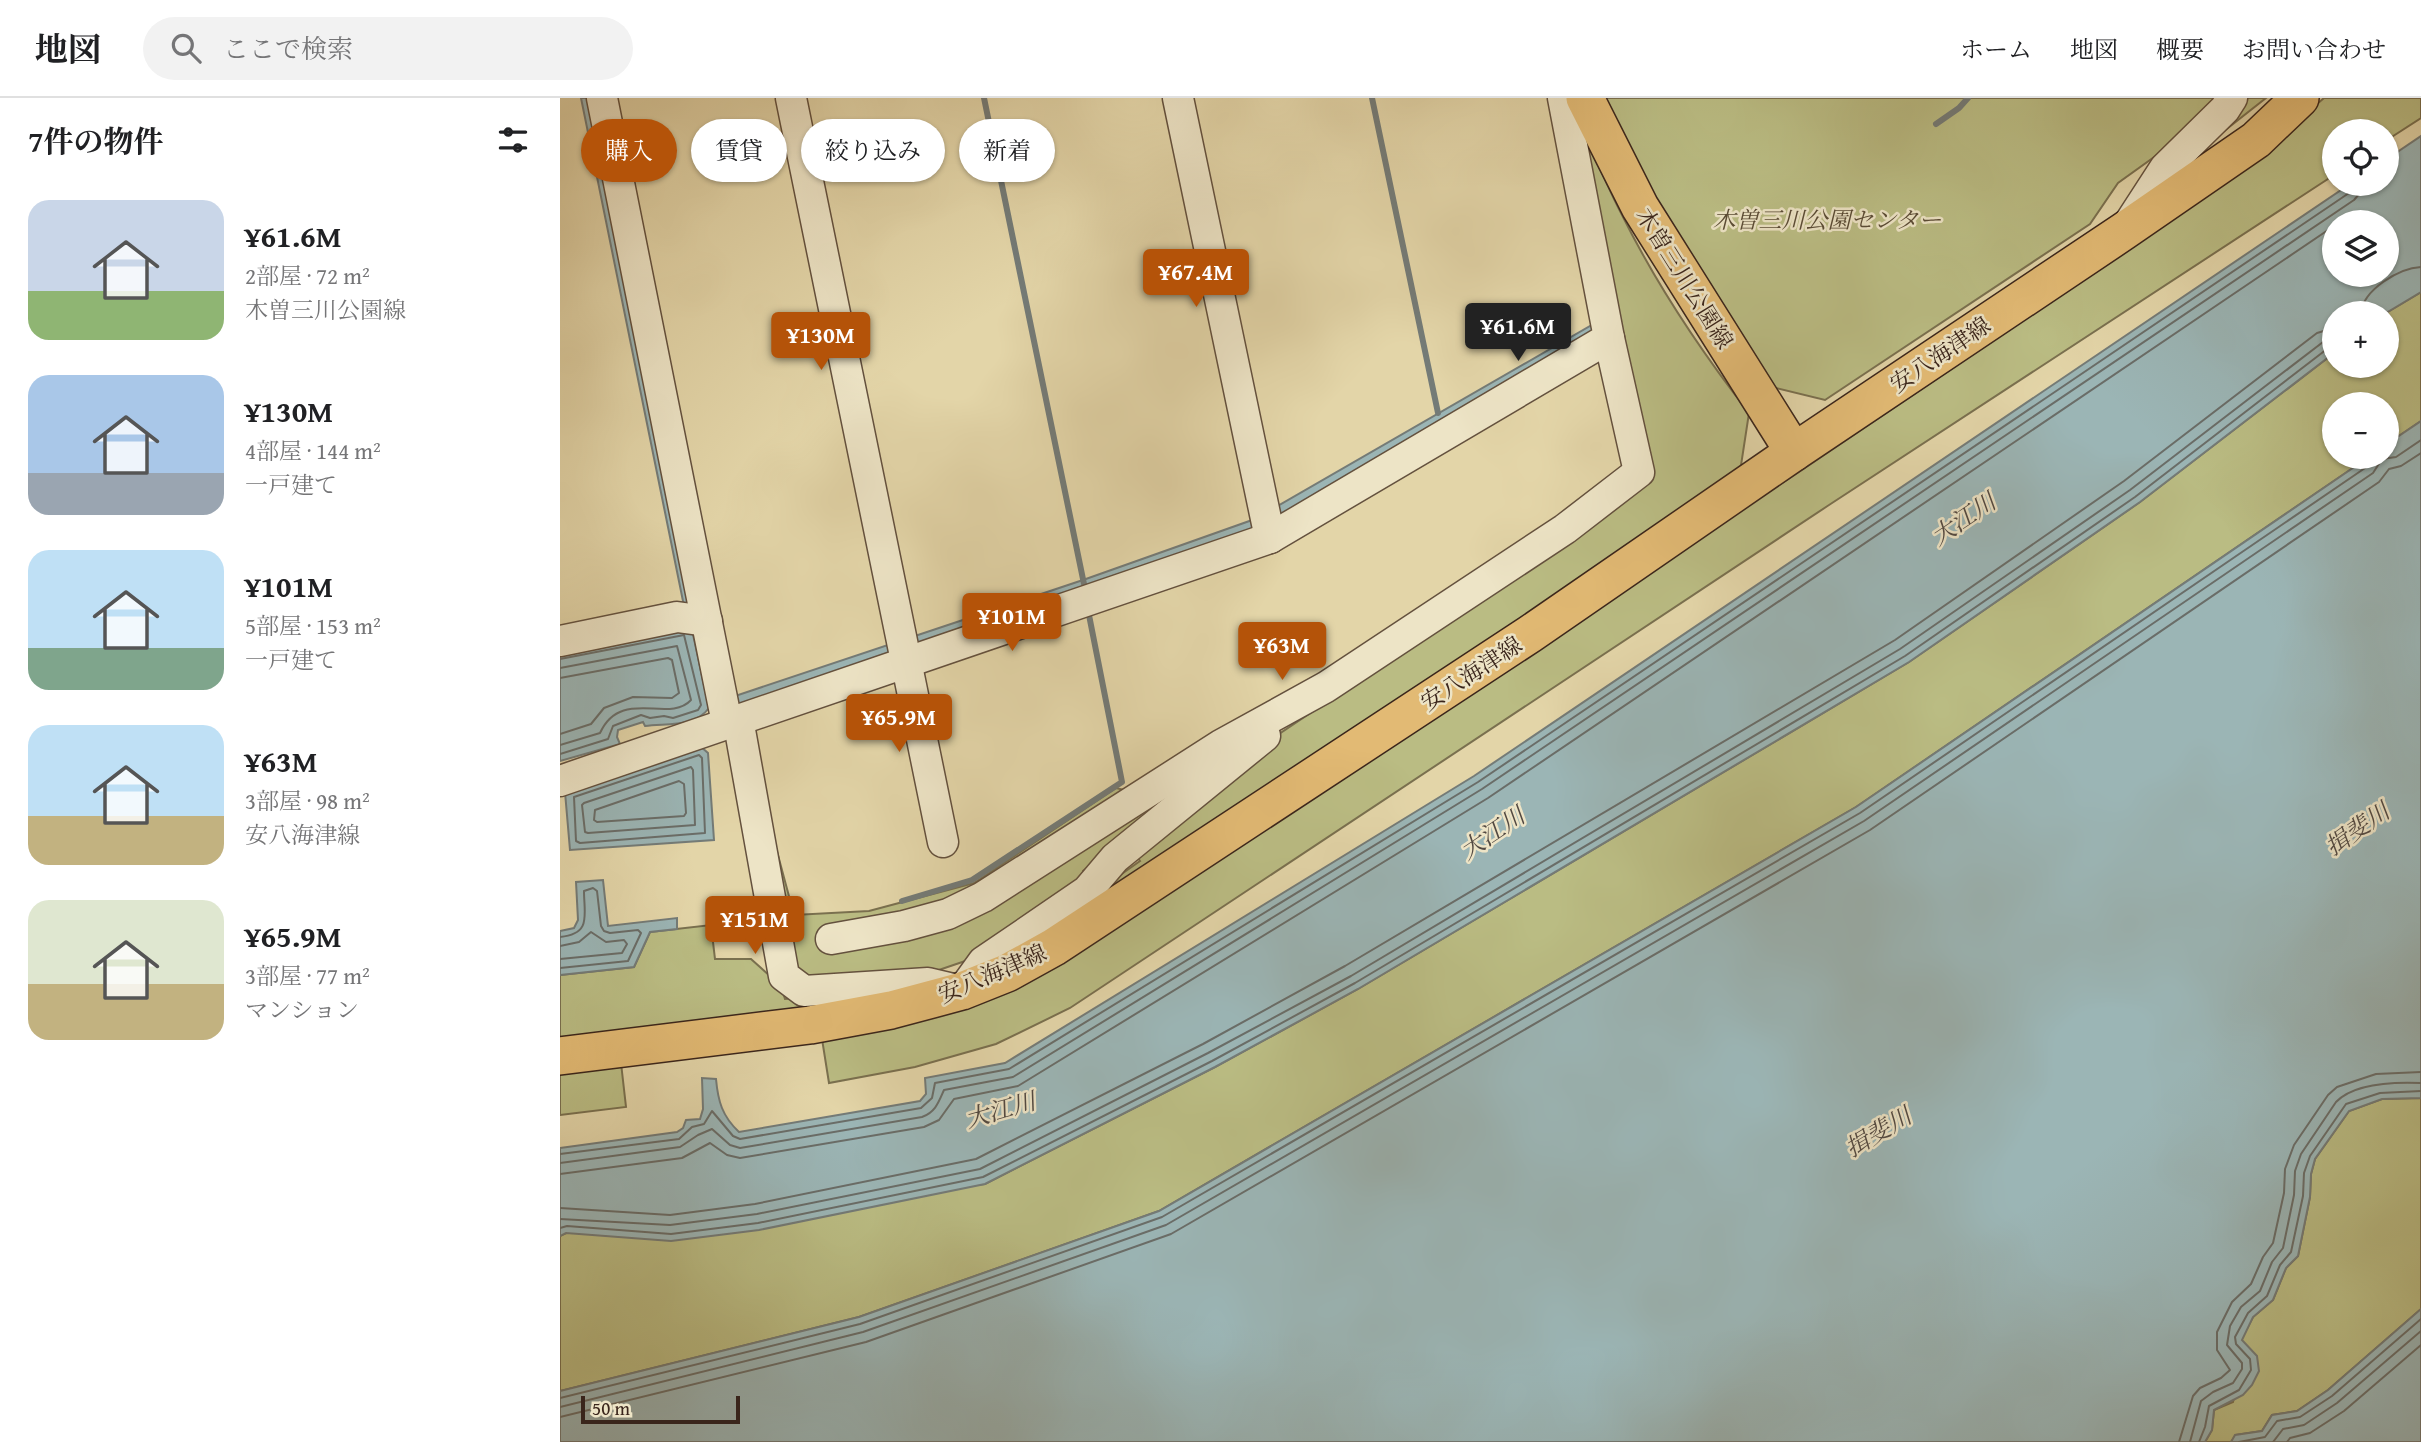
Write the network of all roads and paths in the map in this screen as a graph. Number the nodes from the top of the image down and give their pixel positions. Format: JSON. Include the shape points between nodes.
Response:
{"nodes":[{"id":1,"x":602,"y":98,"type":"edge"},
{"id":2,"x":791,"y":98,"type":"edge"},
{"id":3,"x":1178,"y":98,"type":"edge"},
{"id":4,"x":1563,"y":98,"type":"edge"},
{"id":5,"x":1585,"y":98,"type":"edge"},
{"id":6,"x":2232,"y":98,"type":"edge"},
{"id":7,"x":2300,"y":98,"type":"edge"},
{"id":8,"x":2124,"y":231,"type":"junction"},
{"id":9,"x":1609,"y":338,"type":"junction"},
{"id":10,"x":1794,"y":452,"type":"junction"},
{"id":11,"x":1267,"y":527,"type":"junction"},
{"id":12,"x":694,"y":619,"type":"junction"},
{"id":13,"x":560,"y":641,"type":"edge"},
{"id":14,"x":904,"y":652,"type":"junction"},
{"id":15,"x":1326,"y":687,"type":"junction"},
{"id":16,"x":733,"y":721,"type":"junction"},
{"id":17,"x":560,"y":781,"type":"edge"},
{"id":18,"x":943,"y":842,"type":"dead end"},
{"id":19,"x":831,"y":939,"type":"dead end"},
{"id":20,"x":962,"y":991,"type":"junction"},
{"id":21,"x":560,"y":1056,"type":"edge"}],
"edges":[{"from":1,"to":12,"type":"street"},
{"from":2,"to":14,"type":"street"},
{"from":3,"to":11,"type":"street"},
{"from":4,"to":9,"type":"street"},
{"from":5,"to":10,"type":"main road","name":"木曽三川公園線","via":[[1640,207]]},
{"from":6,"to":8,"type":"street","via":[[2165,167]]},
{"from":7,"to":8,"type":"main road","name":"安八海津線","via":[[2256,140]]},
{"from":8,"to":10,"type":"main road","name":"安八海津線"},
{"from":9,"to":11,"type":"street"},
{"from":9,"to":15,"type":"street","via":[[1639,472],[1565,529]]},
{"from":10,"to":20,"type":"main road","name":"安八海津線","via":[[1530,634],[1054,947]]},
{"from":11,"to":14,"type":"street"},
{"from":12,"to":13,"type":"street"},
{"from":12,"to":16,"type":"street"},
{"from":14,"to":16,"type":"street"},
{"from":14,"to":18,"type":"street"},
{"from":15,"to":19,"type":"street","via":[[1221,745],[983,897],[937,917]]},
{"from":15,"to":20,"type":"street","via":[[1115,858],[1087,891],[983,962]]},
{"from":16,"to":17,"type":"street"},
{"from":16,"to":20,"type":"street","via":[[785,975],[804,991],[928,983]]},
{"from":20,"to":21,"type":"main road","name":"安八海津線","via":[[810,1026]]}]}
